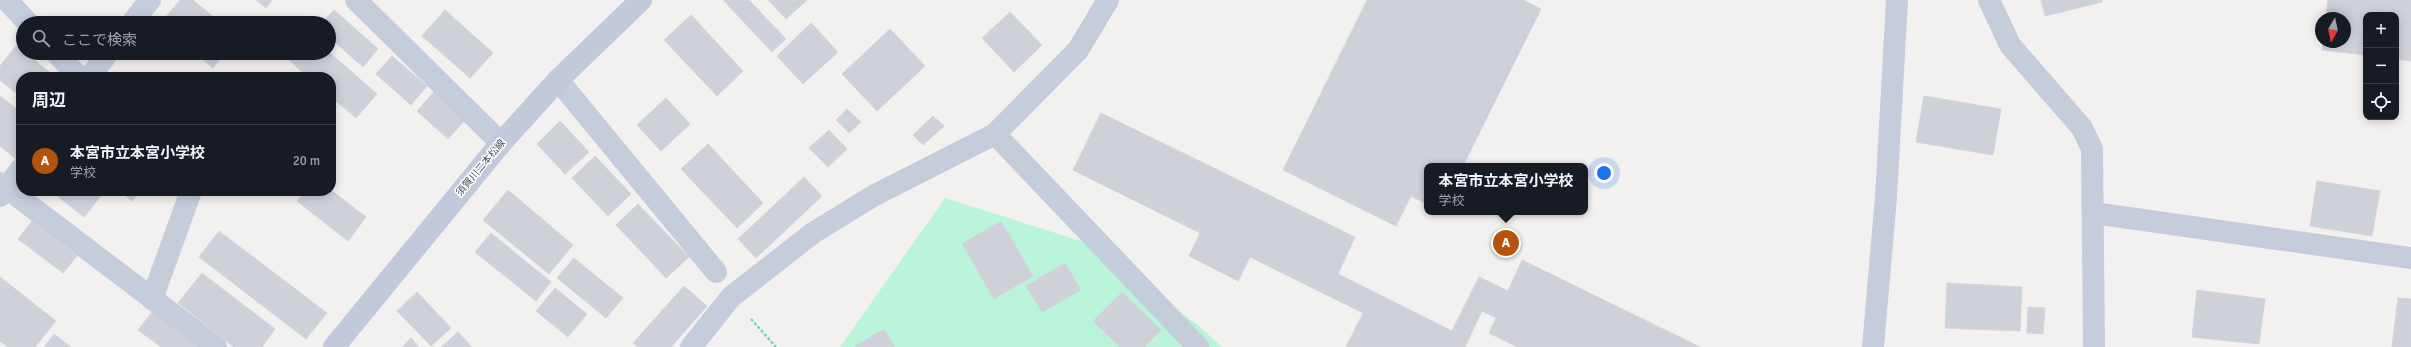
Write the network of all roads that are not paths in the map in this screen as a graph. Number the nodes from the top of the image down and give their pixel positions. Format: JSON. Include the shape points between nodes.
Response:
{"nodes":[{"id":1,"x":7,"y":0,"type":"edge"},
{"id":2,"x":150,"y":0,"type":"edge"},
{"id":3,"x":356,"y":0,"type":"edge"},
{"id":4,"x":641,"y":0,"type":"edge"},
{"id":5,"x":1108,"y":0,"type":"edge"},
{"id":6,"x":1897,"y":0,"type":"edge"},
{"id":7,"x":1989,"y":0,"type":"edge"},
{"id":8,"x":22,"y":16,"type":"edge"},
{"id":9,"x":137,"y":16,"type":"edge"},
{"id":10,"x":62,"y":60,"type":"edge"},
{"id":11,"x":103,"y":60,"type":"edge"},
{"id":12,"x":73,"y":72,"type":"edge"},
{"id":13,"x":94,"y":72,"type":"edge"},
{"id":14,"x":558,"y":80,"type":"junction"},
{"id":15,"x":995,"y":134,"type":"junction"},
{"id":16,"x":500,"y":142,"type":"junction"},
{"id":17,"x":16,"y":174,"type":"edge"},
{"id":18,"x":2,"y":189,"type":"edge"},
{"id":19,"x":189,"y":196,"type":"edge"},
{"id":20,"x":2094,"y":213,"type":"junction"},
{"id":21,"x":2411,"y":258,"type":"edge"},
{"id":22,"x":716,"y":272,"type":"dead end"},
{"id":23,"x":152,"y":299,"type":"junction"},
{"id":24,"x":216,"y":347,"type":"edge"},
{"id":25,"x":334,"y":347,"type":"edge"},
{"id":26,"x":691,"y":347,"type":"edge"},
{"id":27,"x":1198,"y":347,"type":"edge"},
{"id":28,"x":1873,"y":347,"type":"edge"},
{"id":29,"x":2094,"y":347,"type":"edge"}],
"edges":[{"from":1,"to":8,"type":"street"},
{"from":2,"to":9,"type":"street"},
{"from":3,"to":16,"type":"street"},
{"from":4,"to":14,"type":"main road","name":"須賀川二本松線"},
{"from":5,"to":15,"type":"street","via":[[1078,50]]},
{"from":6,"to":28,"type":"street","via":[[1886,197]]},
{"from":7,"to":20,"type":"street","via":[[2010,46],[2082,128],[2092,149]]},
{"from":10,"to":12,"type":"street"},
{"from":11,"to":13,"type":"street"},
{"from":14,"to":16,"type":"main road","name":"須賀川二本松線"},
{"from":14,"to":22,"type":"street"},
{"from":15,"to":26,"type":"street","via":[[873,196],[813,233],[731,297]]},
{"from":15,"to":27,"type":"street"},
{"from":16,"to":25,"type":"main road","name":"須賀川二本松線"},
{"from":17,"to":18,"type":"street"},
{"from":18,"to":23,"type":"street"},
{"from":19,"to":23,"type":"street"},
{"from":20,"to":21,"type":"street"},
{"from":20,"to":29,"type":"street"},
{"from":23,"to":24,"type":"street"}]}
